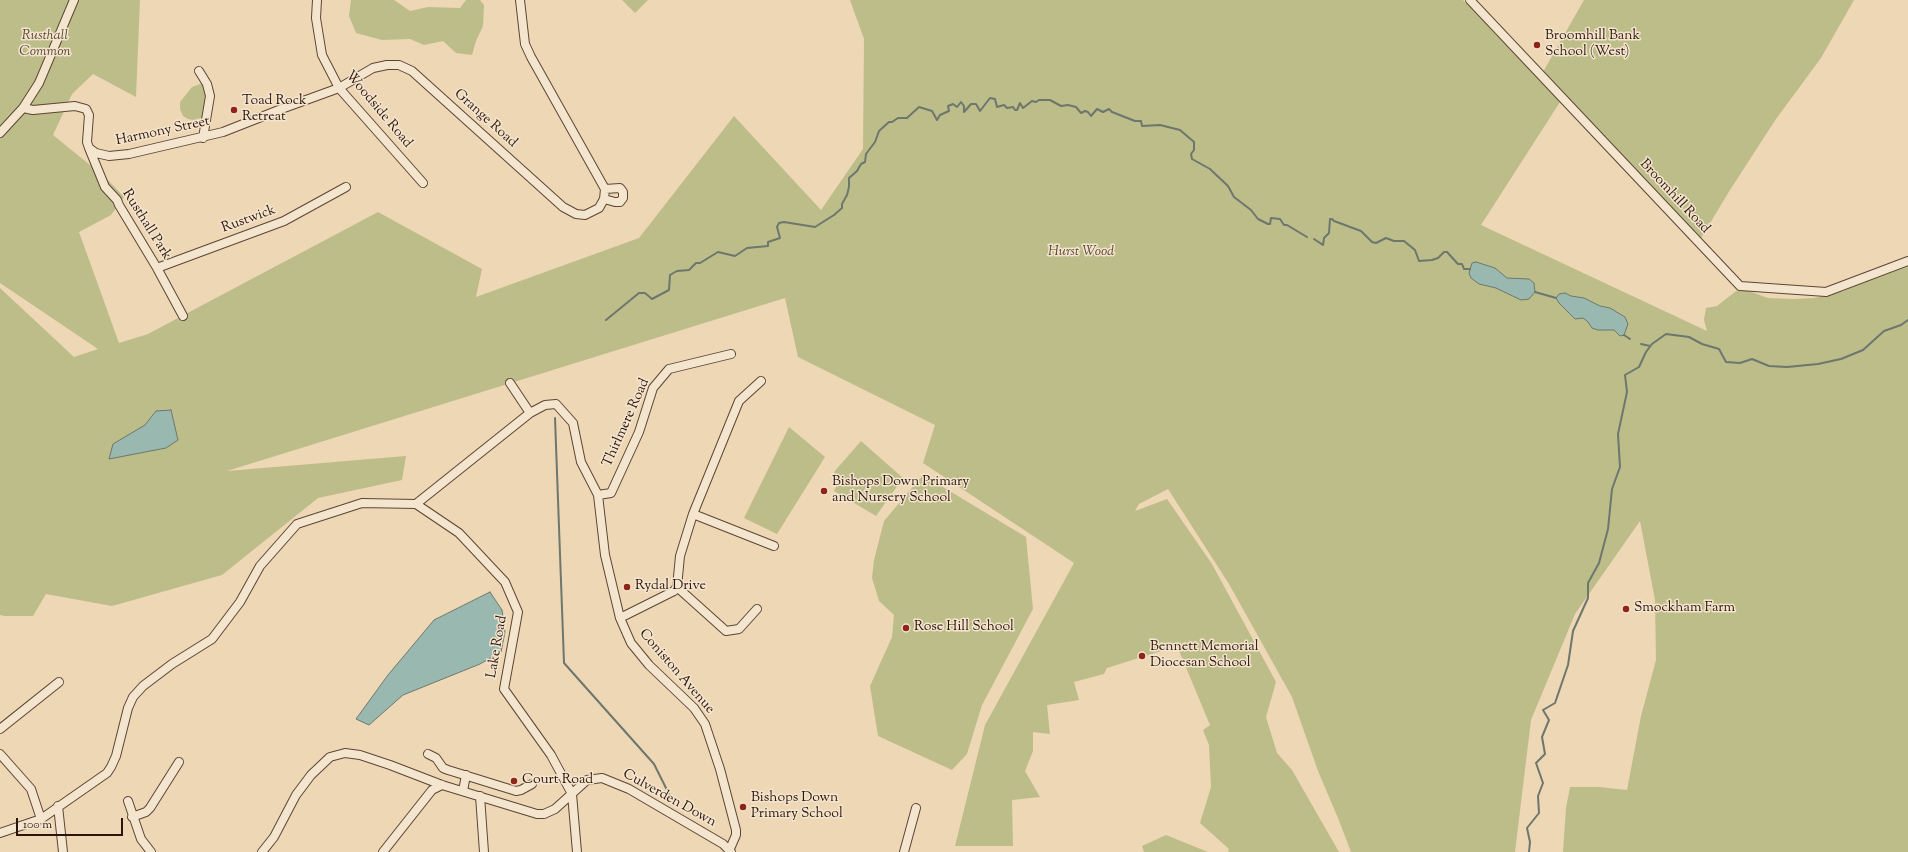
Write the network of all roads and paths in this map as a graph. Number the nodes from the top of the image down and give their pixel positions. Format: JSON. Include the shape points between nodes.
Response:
{"nodes":[{"id":1,"x":74,"y":0,"type":"edge"},
{"id":2,"x":317,"y":0,"type":"edge"},
{"id":3,"x":520,"y":0,"type":"edge"},
{"id":4,"x":1470,"y":0,"type":"edge"},
{"id":5,"x":199,"y":71,"type":"dead end"},
{"id":6,"x":336,"y":89,"type":"junction"},
{"id":7,"x":23,"y":108,"type":"junction"},
{"id":8,"x":0,"y":134,"type":"edge"},
{"id":9,"x":203,"y":138,"type":"junction"},
{"id":10,"x":89,"y":148,"type":"junction"},
{"id":11,"x":423,"y":183,"type":"dead end"},
{"id":12,"x":346,"y":187,"type":"dead end"},
{"id":13,"x":605,"y":189,"type":"junction"},
{"id":14,"x":604,"y":199,"type":"junction"},
{"id":15,"x":1908,"y":261,"type":"edge"},
{"id":16,"x":157,"y":268,"type":"junction"},
{"id":17,"x":184,"y":316,"type":"dead end"},
{"id":18,"x":731,"y":354,"type":"dead end"},
{"id":19,"x":761,"y":381,"type":"dead end"},
{"id":20,"x":510,"y":383,"type":"dead end"},
{"id":21,"x":530,"y":413,"type":"junction"},
{"id":22,"x":598,"y":495,"type":"junction"},
{"id":23,"x":416,"y":504,"type":"junction"},
{"id":24,"x":693,"y":514,"type":"junction"},
{"id":25,"x":774,"y":546,"type":"dead end"},
{"id":26,"x":677,"y":587,"type":"junction"},
{"id":27,"x":756,"y":609,"type":"dead end"},
{"id":28,"x":620,"y":618,"type":"junction"},
{"id":29,"x":59,"y":682,"type":"dead end"},
{"id":30,"x":0,"y":729,"type":"edge"},
{"id":31,"x":0,"y":754,"type":"edge"},
{"id":32,"x":428,"y":754,"type":"dead end"},
{"id":33,"x":179,"y":762,"type":"dead end"},
{"id":34,"x":466,"y":775,"type":"junction"},
{"id":35,"x":532,"y":784,"type":"dead end"},
{"id":36,"x":442,"y":785,"type":"junction"},
{"id":37,"x":463,"y":791,"type":"junction"},
{"id":38,"x":572,"y":794,"type":"junction"},
{"id":39,"x":480,"y":796,"type":"junction"},
{"id":40,"x":128,"y":801,"type":"dead end"},
{"id":41,"x":58,"y":806,"type":"junction"},
{"id":42,"x":916,"y":808,"type":"dead end"},
{"id":43,"x":132,"y":817,"type":"junction"},
{"id":44,"x":41,"y":819,"type":"junction"},
{"id":45,"x":0,"y":833,"type":"edge"},
{"id":46,"x":730,"y":851,"type":"edge"},
{"id":47,"x":63,"y":852,"type":"edge"},
{"id":48,"x":151,"y":852,"type":"edge"},
{"id":49,"x":262,"y":852,"type":"edge"},
{"id":50,"x":382,"y":852,"type":"edge"},
{"id":51,"x":484,"y":852,"type":"edge"},
{"id":52,"x":577,"y":852,"type":"edge"},
{"id":53,"x":904,"y":852,"type":"edge"}],
"edges":[{"from":1,"to":7,"type":"street","via":[[45,70]]},
{"from":2,"to":6,"type":"street","name":"Woodside Road","via":[[316,18],[322,55]]},
{"from":3,"to":13,"type":"street","via":[[525,44]]},
{"from":4,"to":15,"type":"street","name":"Broomhill Road","via":[[1740,286],[1826,292]]},
{"from":5,"to":9,"type":"street","via":[[207,84],[210,96]]},
{"from":6,"to":9,"type":"street","name":"Harmony Street"},
{"from":6,"to":11,"type":"street","name":"Woodside Road"},
{"from":6,"to":14,"type":"street","name":"Grange Road","via":[[373,68],[399,65],[412,71],[563,207],[576,214],[586,215],[599,208]]},
{"from":7,"to":8,"type":"street"},
{"from":7,"to":10,"type":"street","via":[[33,110],[75,106],[86,109],[89,115]]},
{"from":9,"to":10,"type":"street","name":"Harmony Street","via":[[110,156],[96,153]]},
{"from":10,"to":16,"type":"street","name":"Rusthall Park","via":[[105,187],[117,200]]},
{"from":12,"to":16,"type":"street","name":"Rustwick","via":[[284,221]]},
{"from":13,"to":14,"type":"street"},
{"from":13,"to":14,"type":"street","via":[[620,188],[624,198],[620,202]]},
{"from":16,"to":17,"type":"street","name":"Rusthall Park"},
{"from":18,"to":22,"type":"street","name":"Thirlmere Road","via":[[669,368],[654,388],[639,432],[611,493]]},
{"from":19,"to":24,"type":"street","via":[[739,401]]},
{"from":20,"to":21,"type":"street"},
{"from":21,"to":22,"type":"street","name":"Coniston Avenue","via":[[545,405],[556,404],[573,423],[581,462]]},
{"from":21,"to":23,"type":"street","name":"Coniston Avenue"},
{"from":22,"to":28,"type":"street","name":"Coniston Avenue","via":[[605,555]]},
{"from":23,"to":38,"type":"street","name":"Lake Road","via":[[459,533],[506,582],[518,612],[504,689],[551,755]]},
{"from":23,"to":41,"type":"street","via":[[362,503],[297,524],[260,566],[240,602],[212,639],[172,664],[133,696],[116,756],[107,773]]},
{"from":24,"to":25,"type":"street"},
{"from":24,"to":26,"type":"street","via":[[680,556]]},
{"from":26,"to":27,"type":"street","via":[[726,631],[739,629]]},
{"from":26,"to":28,"type":"street","via":[[674,591]]},
{"from":28,"to":46,"type":"street","name":"Coniston Avenue","via":[[631,643],[649,665],[694,708],[705,724],[736,830]]},
{"from":29,"to":30,"type":"street"},
{"from":31,"to":44,"type":"street","via":[[32,789]]},
{"from":32,"to":34,"type":"street","via":[[436,758],[443,768]]},
{"from":33,"to":43,"type":"street","via":[[150,808]]},
{"from":34,"to":35,"type":"street","via":[[516,791]]},
{"from":34,"to":37,"type":"street"},
{"from":36,"to":37,"type":"street"},
{"from":36,"to":49,"type":"street","via":[[367,758],[338,754],[330,757],[311,775],[296,795],[274,837]]},
{"from":36,"to":50,"type":"street","via":[[432,790]]},
{"from":37,"to":39,"type":"street"},
{"from":38,"to":39,"type":"street","name":"Culverden Down","via":[[555,809],[544,814],[529,813]]},
{"from":38,"to":46,"type":"street","name":"Culverden Down","via":[[582,783],[592,778],[602,778],[722,844]]},
{"from":38,"to":52,"type":"street"},
{"from":39,"to":51,"type":"street"},
{"from":40,"to":43,"type":"street"},
{"from":41,"to":44,"type":"street"},
{"from":41,"to":47,"type":"street"},
{"from":42,"to":53,"type":"street"},
{"from":43,"to":48,"type":"street","via":[[141,840]]},
{"from":44,"to":45,"type":"street"}]}
